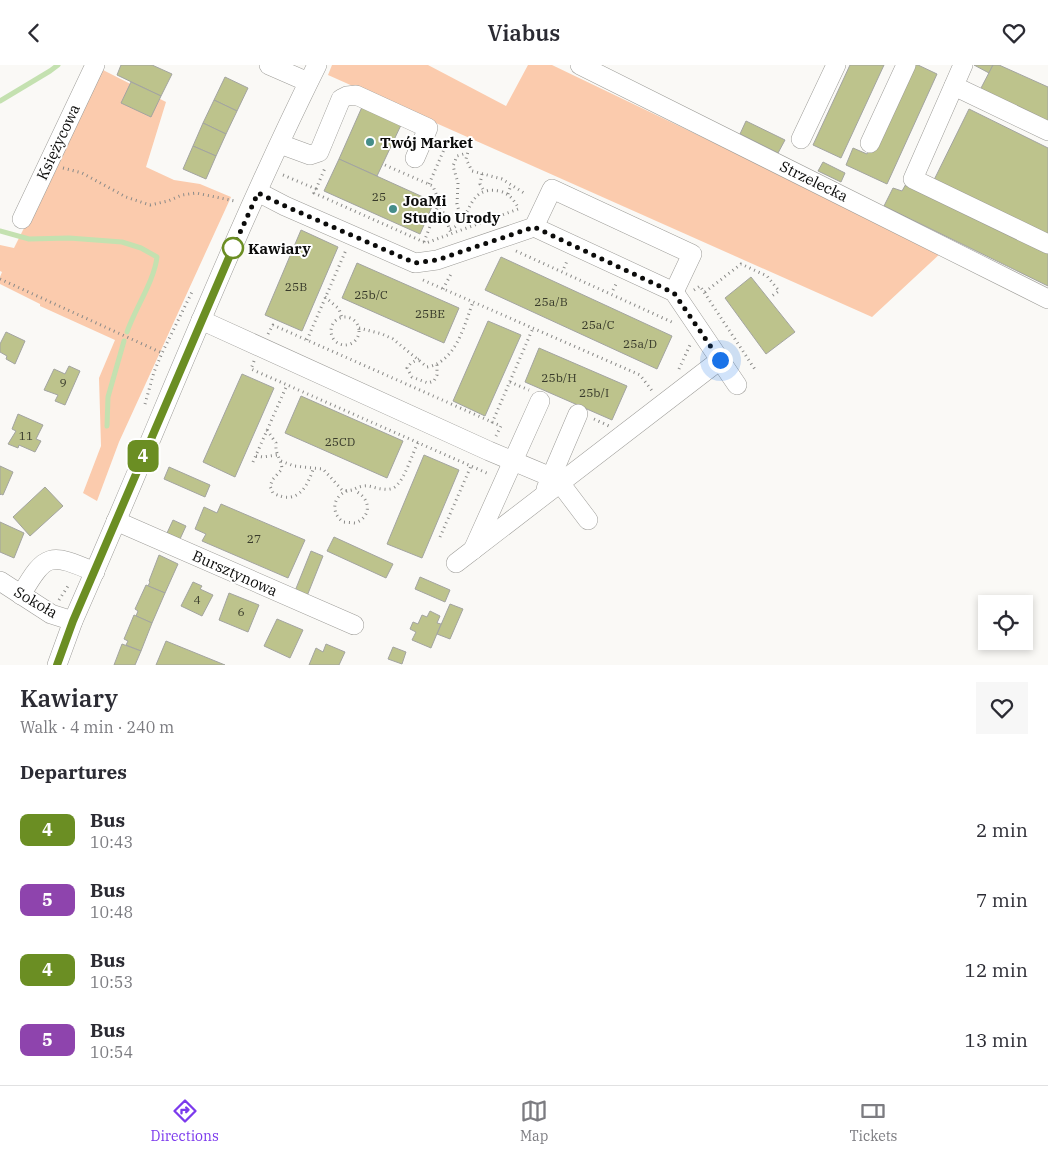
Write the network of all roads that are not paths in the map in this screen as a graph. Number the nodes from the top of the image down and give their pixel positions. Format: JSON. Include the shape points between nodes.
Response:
{"nodes":[{"id":1,"x":95,"y":65,"type":"edge"},
{"id":2,"x":269,"y":65,"type":"edge"},
{"id":3,"x":317,"y":65,"type":"edge"},
{"id":4,"x":580,"y":65,"type":"edge"},
{"id":5,"x":836,"y":65,"type":"edge"},
{"id":6,"x":906,"y":65,"type":"edge"},
{"id":7,"x":962,"y":65,"type":"edge"},
{"id":8,"x":308,"y":82,"type":"junction"},
{"id":9,"x":954,"y":86,"type":"junction"},
{"id":10,"x":1048,"y":131,"type":"edge"},
{"id":11,"x":801,"y":139,"type":"dead end"},
{"id":12,"x":870,"y":143,"type":"dead end"},
{"id":13,"x":280,"y":144,"type":"junction"},
{"id":14,"x":415,"y":158,"type":"dead end"},
{"id":15,"x":258,"y":193,"type":"junction"},
{"id":16,"x":22,"y":219,"type":"dead end"},
{"id":17,"x":534,"y":227,"type":"junction"},
{"id":18,"x":1048,"y":244,"type":"edge"},
{"id":19,"x":681,"y":294,"type":"junction"},
{"id":20,"x":1048,"y":299,"type":"edge"},
{"id":21,"x":201,"y":320,"type":"junction"},
{"id":22,"x":720,"y":360,"type":"junction"},
{"id":23,"x":738,"y":385,"type":"dead end"},
{"id":24,"x":538,"y":397,"type":"road end"},
{"id":25,"x":585,"y":416,"type":"road end"},
{"id":26,"x":512,"y":460,"type":"junction"},
{"id":27,"x":556,"y":480,"type":"junction"},
{"id":28,"x":588,"y":520,"type":"dead end"},
{"id":29,"x":116,"y":521,"type":"junction"},
{"id":30,"x":472,"y":551,"type":"junction"},
{"id":31,"x":456,"y":563,"type":"dead end"},
{"id":32,"x":95,"y":572,"type":"junction"},
{"id":33,"x":0,"y":581,"type":"edge"},
{"id":34,"x":21,"y":595,"type":"junction"},
{"id":35,"x":73,"y":621,"type":"junction"},
{"id":36,"x":354,"y":625,"type":"dead end"},
{"id":37,"x":57,"y":665,"type":"edge"}],
"edges":[{"from":1,"to":16,"type":"street","name":"Księżycowa"},
{"from":2,"to":8,"type":"street"},
{"from":3,"to":8,"type":"street"},
{"from":4,"to":20,"type":"street","name":"Strzelecka"},
{"from":5,"to":11,"type":"street"},
{"from":6,"to":12,"type":"street"},
{"from":7,"to":9,"type":"street"},
{"from":8,"to":13,"type":"street"},
{"from":9,"to":10,"type":"street"},
{"from":9,"to":18,"type":"street","via":[[913,179]]},
{"from":13,"to":14,"type":"street","via":[[310,155],[319,152],[341,99],[356,95],[428,128]]},
{"from":13,"to":15,"type":"street"},
{"from":15,"to":17,"type":"street","via":[[415,263],[437,260]]},
{"from":15,"to":21,"type":"street"},
{"from":17,"to":19,"type":"street"},
{"from":17,"to":19,"type":"street","via":[[552,189],[692,254]]},
{"from":19,"to":22,"type":"street"},
{"from":21,"to":26,"type":"street"},
{"from":21,"to":29,"type":"street"},
{"from":22,"to":23,"type":"street"},
{"from":22,"to":27,"type":"street"},
{"from":24,"to":26,"type":"street"},
{"from":25,"to":27,"type":"street"},
{"from":26,"to":27,"type":"street"},
{"from":26,"to":30,"type":"street"},
{"from":27,"to":28,"type":"street"},
{"from":27,"to":30,"type":"street","via":[[542,498]]},
{"from":29,"to":32,"type":"street"},
{"from":29,"to":36,"type":"street","name":"Bursztynowa"},
{"from":30,"to":31,"type":"street"},
{"from":32,"to":34,"type":"street","via":[[66,560],[45,562],[35,571]]},
{"from":32,"to":35,"type":"street"},
{"from":33,"to":34,"type":"street","name":"Sokoła"},
{"from":34,"to":35,"type":"street","name":"Sokoła","via":[[52,614]]},
{"from":35,"to":37,"type":"street"}]}
